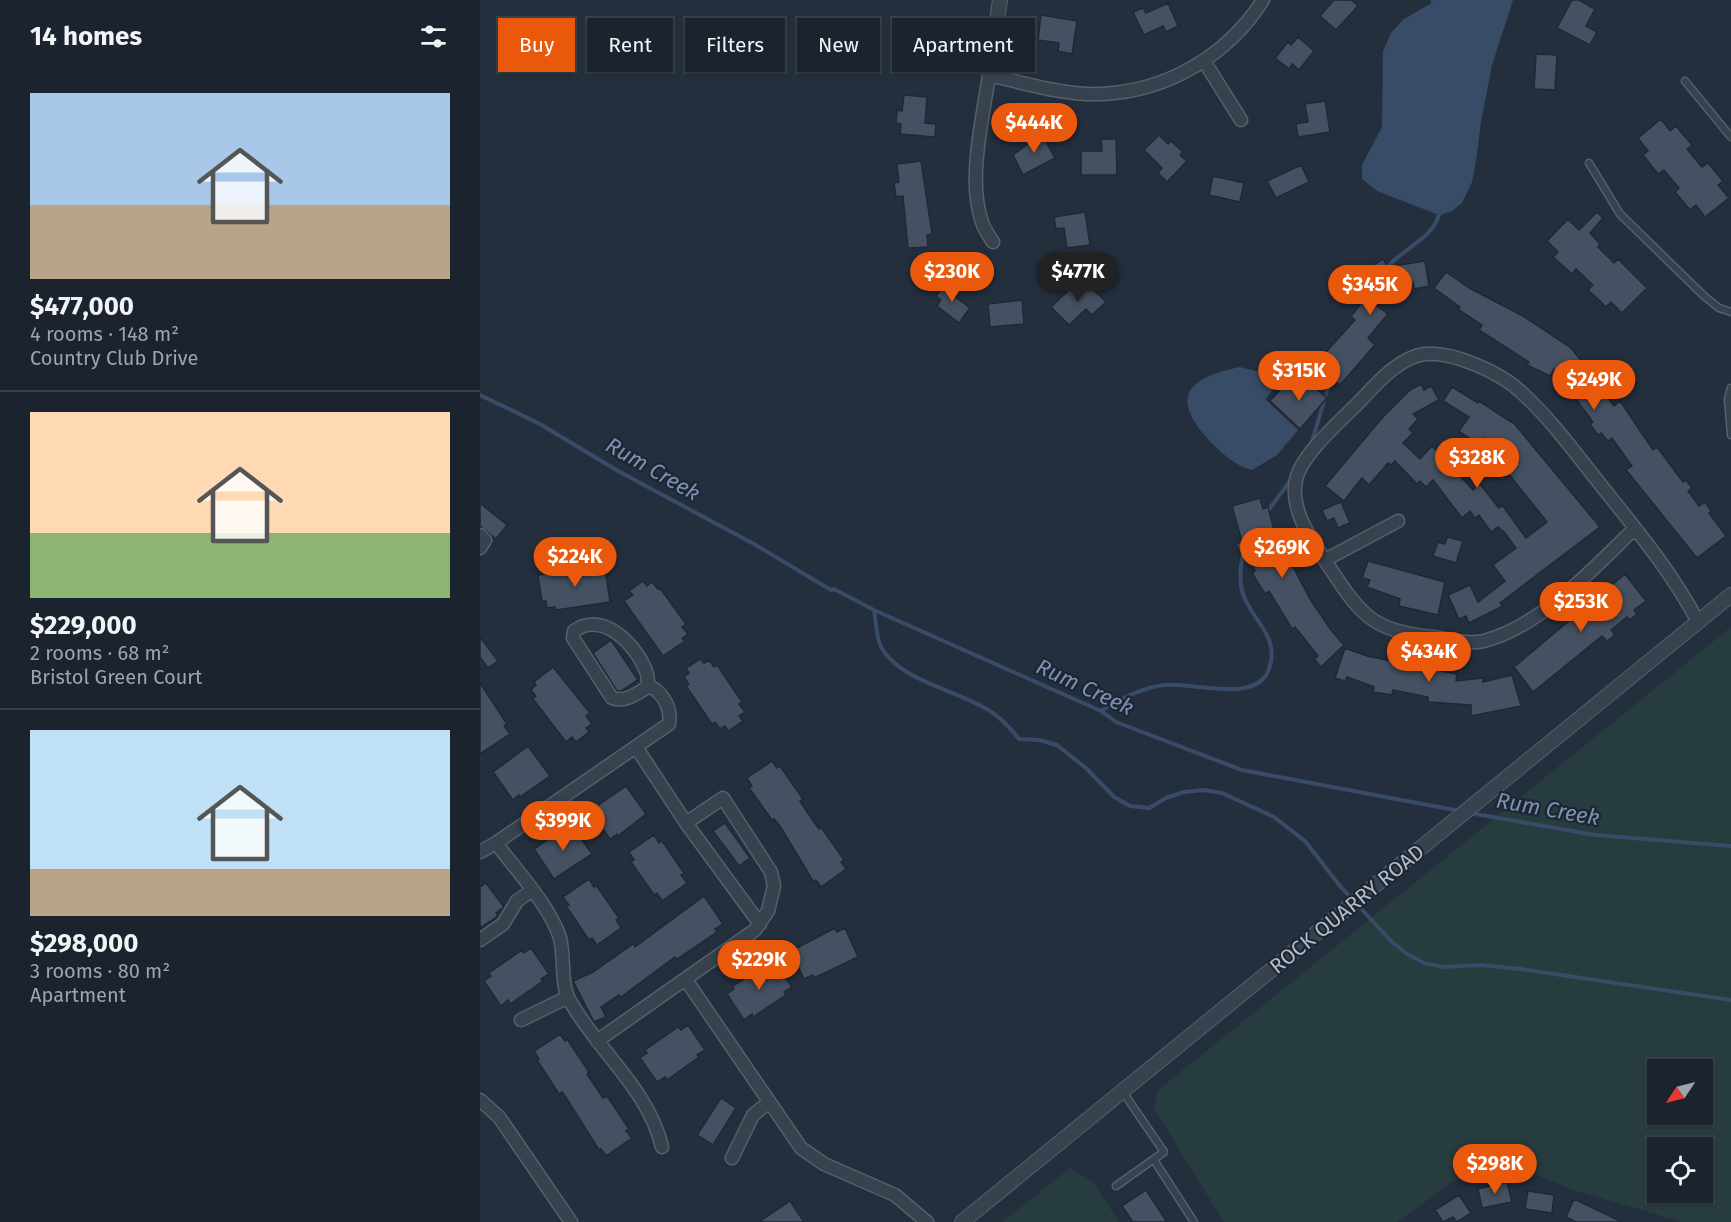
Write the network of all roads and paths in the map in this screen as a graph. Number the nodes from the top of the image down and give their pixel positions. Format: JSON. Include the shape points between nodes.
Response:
{"nodes":[{"id":1,"x":1000,"y":0,"type":"edge"},
{"id":2,"x":1263,"y":0,"type":"edge"},
{"id":3,"x":1203,"y":61,"type":"junction"},
{"id":4,"x":989,"y":75,"type":"junction"},
{"id":5,"x":1685,"y":81,"type":"dead end"},
{"id":6,"x":1241,"y":120,"type":"dead end"},
{"id":7,"x":1731,"y":137,"type":"edge"},
{"id":8,"x":1589,"y":163,"type":"dead end"},
{"id":9,"x":993,"y":242,"type":"dead end"},
{"id":10,"x":1731,"y":312,"type":"edge"},
{"id":11,"x":1731,"y":388,"type":"edge"},
{"id":12,"x":1731,"y":435,"type":"edge"},
{"id":13,"x":1398,"y":522,"type":"dead end"},
{"id":14,"x":1635,"y":528,"type":"junction"},
{"id":15,"x":480,"y":535,"type":"edge"},
{"id":16,"x":480,"y":548,"type":"edge"},
{"id":17,"x":1325,"y":560,"type":"junction"},
{"id":18,"x":1731,"y":595,"type":"edge"},
{"id":19,"x":1698,"y":621,"type":"junction"},
{"id":20,"x":649,"y":686,"type":"junction"},
{"id":21,"x":636,"y":747,"type":"junction"},
{"id":22,"x":686,"y":823,"type":"junction"},
{"id":23,"x":496,"y":843,"type":"junction"},
{"id":24,"x":480,"y":852,"type":"edge"},
{"id":25,"x":531,"y":891,"type":"junction"},
{"id":26,"x":760,"y":924,"type":"junction"},
{"id":27,"x":480,"y":940,"type":"edge"},
{"id":28,"x":686,"y":980,"type":"junction"},
{"id":29,"x":568,"y":997,"type":"junction"},
{"id":30,"x":521,"y":1020,"type":"dead end"},
{"id":31,"x":597,"y":1041,"type":"junction"},
{"id":32,"x":1123,"y":1092,"type":"junction"},
{"id":33,"x":480,"y":1100,"type":"edge"},
{"id":34,"x":769,"y":1102,"type":"junction"},
{"id":35,"x":663,"y":1147,"type":"dead end"},
{"id":36,"x":732,"y":1158,"type":"dead end"},
{"id":37,"x":1154,"y":1160,"type":"junction"},
{"id":38,"x":1116,"y":1186,"type":"dead end"},
{"id":39,"x":571,"y":1222,"type":"edge"},
{"id":40,"x":927,"y":1222,"type":"edge"},
{"id":41,"x":962,"y":1222,"type":"edge"},
{"id":42,"x":1194,"y":1222,"type":"edge"}],
"edges":[{"from":1,"to":4,"type":"street"},
{"from":2,"to":3,"type":"street","via":[[1235,35]]},
{"from":3,"to":4,"type":"street","via":[[1181,75],[1144,88],[1101,94]]},
{"from":3,"to":6,"type":"street"},
{"from":4,"to":9,"type":"street","via":[[977,191],[982,222]]},
{"from":5,"to":7,"type":"lane"},
{"from":8,"to":10,"type":"lane","via":[[1620,214],[1704,296]]},
{"from":11,"to":12,"type":"lane"},
{"from":13,"to":17,"type":"street"},
{"from":14,"to":17,"type":"street","via":[[1540,612],[1505,634],[1483,641],[1404,634],[1384,628],[1349,596]]},
{"from":14,"to":17,"type":"street","via":[[1555,427],[1520,390],[1455,356],[1425,354],[1408,359],[1381,379],[1311,453],[1296,477],[1294,499]]},
{"from":14,"to":19,"type":"street"},
{"from":15,"to":16,"type":"street","via":[[485,540]]},
{"from":18,"to":19,"type":"street","name":"ROCK QUARRY ROAD"},
{"from":19,"to":32,"type":"street","name":"ROCK QUARRY ROAD"},
{"from":20,"to":20,"type":"street","via":[[631,697],[618,701],[612,698],[573,638],[574,631],[596,625],[623,637],[646,671]]},
{"from":20,"to":21,"type":"street","via":[[665,701],[669,724]]},
{"from":21,"to":22,"type":"street"},
{"from":21,"to":23,"type":"street"},
{"from":22,"to":26,"type":"street"},
{"from":22,"to":26,"type":"street","via":[[723,798],[771,872],[774,886],[768,912]]},
{"from":23,"to":24,"type":"street"},
{"from":23,"to":25,"type":"street"},
{"from":25,"to":27,"type":"street","via":[[517,901],[503,924]]},
{"from":25,"to":29,"type":"street","via":[[554,922],[560,939]]},
{"from":26,"to":28,"type":"street"},
{"from":28,"to":31,"type":"street"},
{"from":28,"to":34,"type":"street"},
{"from":29,"to":30,"type":"street"},
{"from":29,"to":31,"type":"street"},
{"from":31,"to":35,"type":"street","via":[[650,1113]]},
{"from":32,"to":37,"type":"lane","via":[[1164,1152]]},
{"from":32,"to":41,"type":"street","name":"ROCK QUARRY ROAD"},
{"from":33,"to":39,"type":"street","via":[[499,1118]]},
{"from":34,"to":36,"type":"street","via":[[753,1115]]},
{"from":34,"to":40,"type":"street","via":[[801,1148],[824,1164],[895,1194]]},
{"from":37,"to":38,"type":"lane"},
{"from":37,"to":42,"type":"lane"}]}
